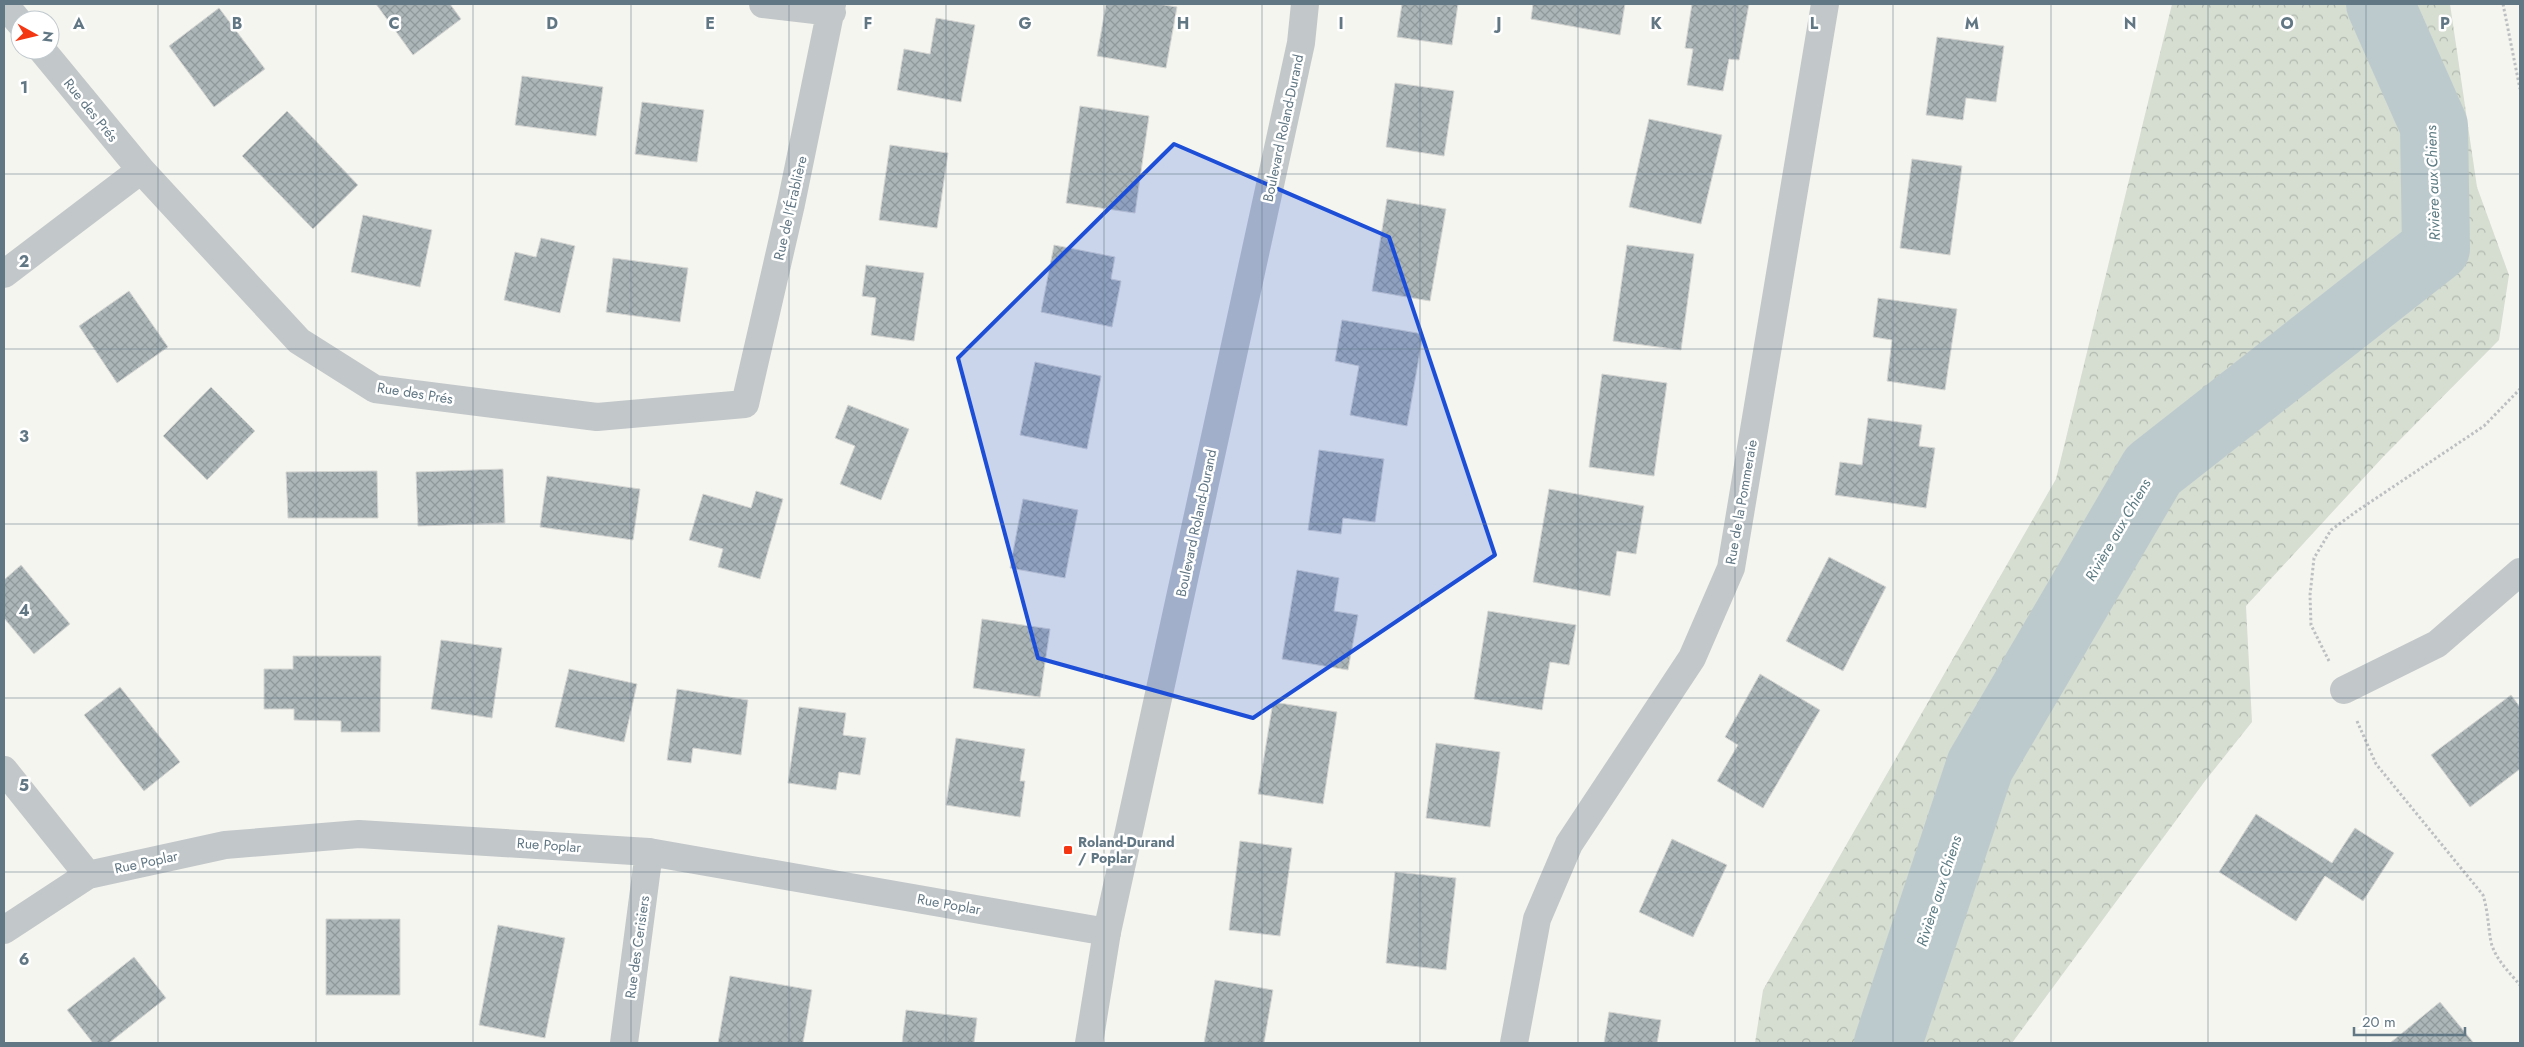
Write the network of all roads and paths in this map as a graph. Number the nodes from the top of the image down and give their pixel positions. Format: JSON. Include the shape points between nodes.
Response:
{"nodes":[{"id":1,"x":764,"y":4,"type":"edge"},
{"id":2,"x":1305,"y":4,"type":"edge"},
{"id":3,"x":1825,"y":4,"type":"edge"},
{"id":4,"x":2503,"y":4,"type":"edge"},
{"id":5,"x":832,"y":8,"type":"edge"},
{"id":6,"x":50,"y":60,"type":"edge"},
{"id":7,"x":2520,"y":89,"type":"edge"},
{"id":8,"x":140,"y":170,"type":"junction"},
{"id":9,"x":4,"y":274,"type":"edge"},
{"id":10,"x":745,"y":404,"type":"joint"},
{"id":11,"x":2520,"y":572,"type":"edge"},
{"id":12,"x":2344,"y":690,"type":"dead end"},
{"id":13,"x":4,"y":770,"type":"edge"},
{"id":14,"x":649,"y":852,"type":"junction"},
{"id":15,"x":88,"y":875,"type":"junction"},
{"id":16,"x":4,"y":930,"type":"edge"},
{"id":17,"x":1107,"y":932,"type":"junction"},
{"id":18,"x":624,"y":1043,"type":"edge"},
{"id":19,"x":1089,"y":1043,"type":"edge"},
{"id":20,"x":1514,"y":1043,"type":"edge"}],
"edges":[{"from":1,"to":5,"type":"street","name":"Rue de l'Érablière"},
{"from":2,"to":17,"type":"street","name":"Boulevard Roland-Durand","via":[[1299,52]]},
{"from":3,"to":20,"type":"street","name":"Rue de la Pommeraie","via":[[1731,568],[1692,658],[1569,844],[1537,919]]},
{"from":4,"to":7,"type":"path"},
{"from":5,"to":10,"type":"street","name":"Rue de l'Érablière"},
{"from":6,"to":8,"type":"street","name":"Rue des Prés"},
{"from":8,"to":9,"type":"street"},
{"from":8,"to":10,"type":"street","name":"Rue des Prés","via":[[299,341],[375,389],[597,417]]},
{"from":11,"to":12,"type":"street","via":[[2437,644]]},
{"from":13,"to":15,"type":"street"},
{"from":14,"to":15,"type":"street","name":"Rue Poplar","via":[[359,834],[225,845]]},
{"from":14,"to":17,"type":"street","name":"Rue Poplar"},
{"from":14,"to":18,"type":"street","name":"Rue des Cerisiers"},
{"from":15,"to":16,"type":"street","name":"Rue Poplar"},
{"from":17,"to":19,"type":"street","name":"Boulevard Roland-Durand"}]}
